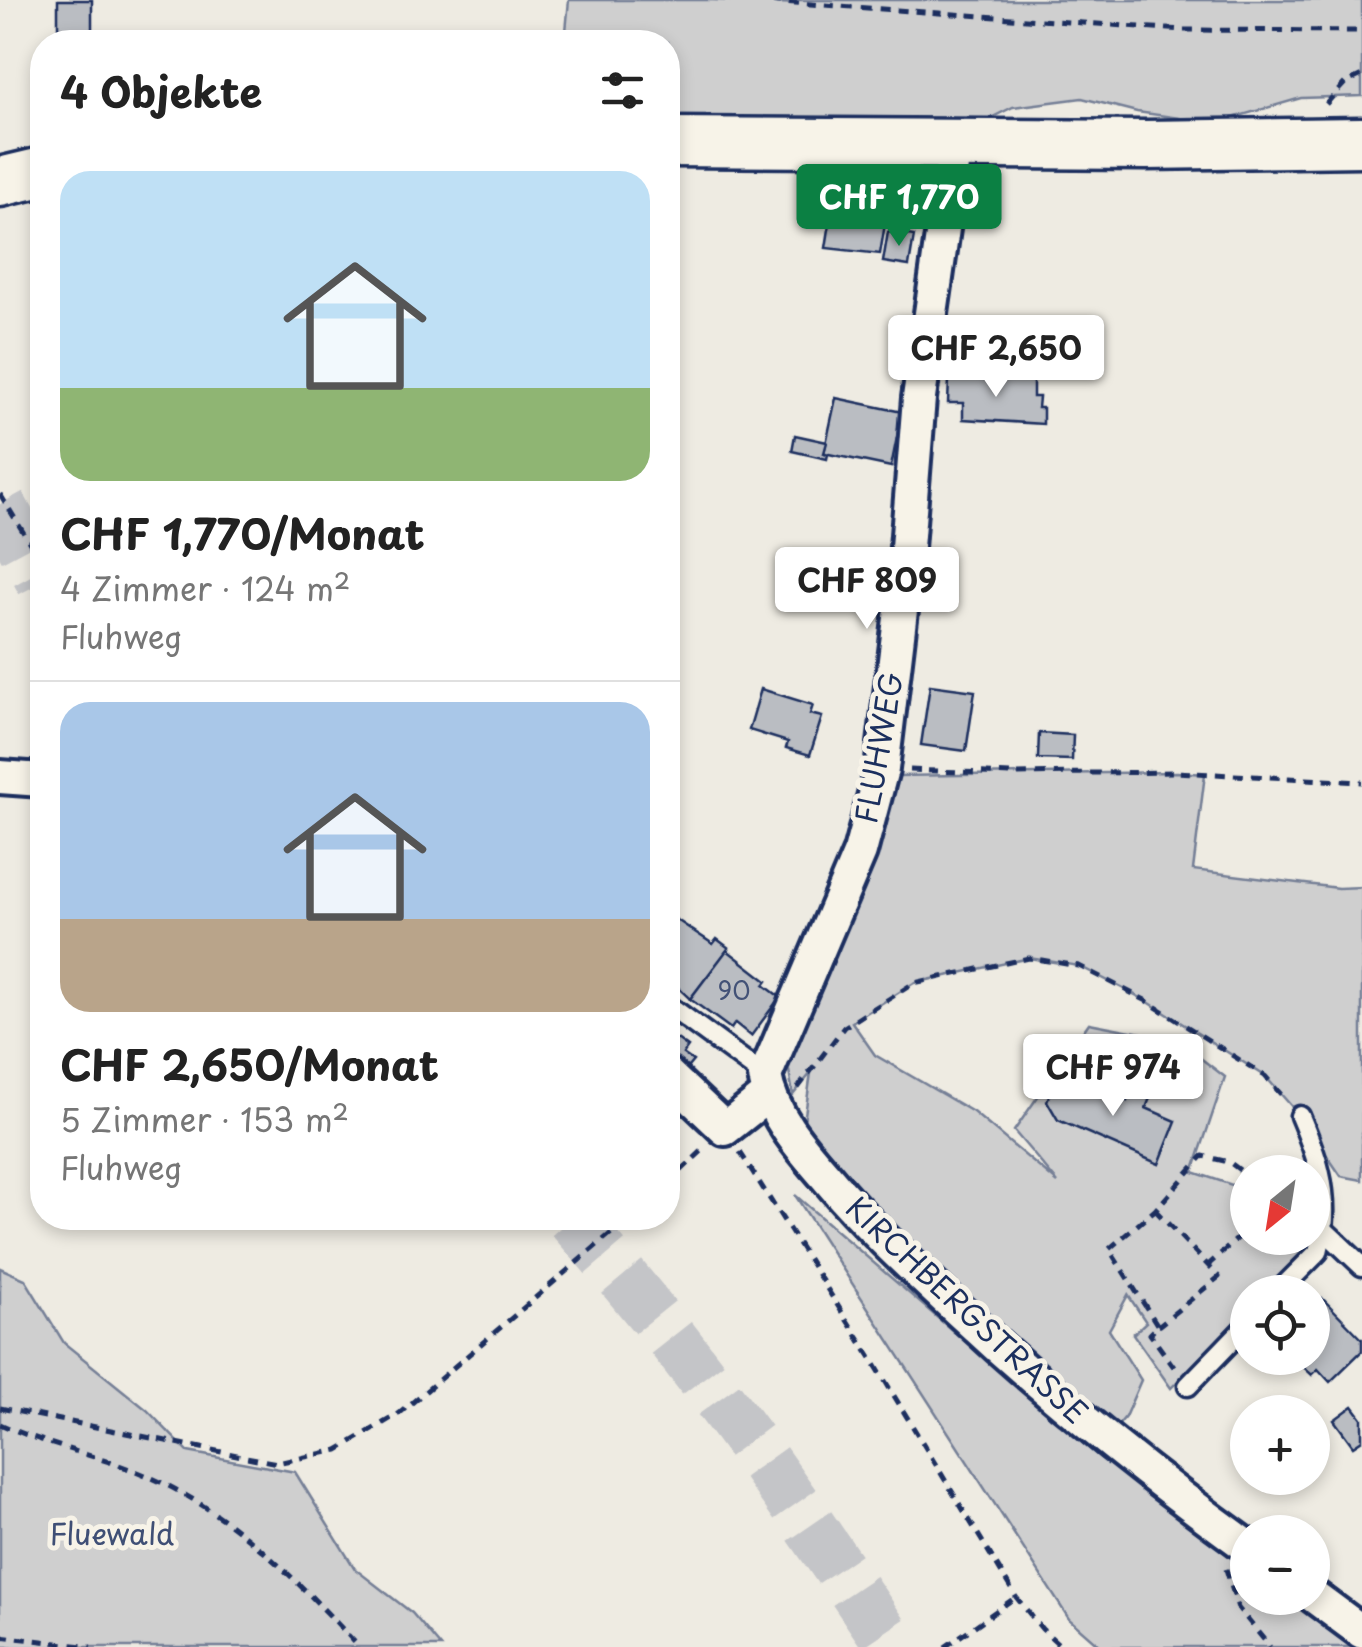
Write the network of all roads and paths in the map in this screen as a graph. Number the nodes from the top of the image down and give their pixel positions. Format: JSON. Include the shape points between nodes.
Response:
{"nodes":[{"id":1,"x":753,"y":0,"type":"edge"},
{"id":2,"x":1362,"y":31,"type":"edge"},
{"id":3,"x":680,"y":142,"type":"edge"},
{"id":4,"x":1362,"y":142,"type":"edge"},
{"id":5,"x":955,"y":144,"type":"junction"},
{"id":6,"x":30,"y":175,"type":"edge"},
{"id":7,"x":0,"y":182,"type":"edge"},
{"id":8,"x":0,"y":494,"type":"edge"},
{"id":9,"x":30,"y":543,"type":"edge"},
{"id":10,"x":882,"y":769,"type":"junction"},
{"id":11,"x":0,"y":777,"type":"edge"},
{"id":12,"x":30,"y":779,"type":"edge"},
{"id":13,"x":1362,"y":782,"type":"edge"},
{"id":14,"x":680,"y":1016,"type":"edge"},
{"id":15,"x":680,"y":1086,"type":"edge"},
{"id":16,"x":770,"y":1095,"type":"junction"},
{"id":17,"x":1300,"y":1116,"type":"joint"},
{"id":18,"x":726,"y":1128,"type":"junction"},
{"id":19,"x":1316,"y":1155,"type":"edge"},
{"id":20,"x":1230,"y":1163,"type":"edge"},
{"id":21,"x":680,"y":1172,"type":"edge"},
{"id":22,"x":1155,"y":1210,"type":"junction"},
{"id":23,"x":615,"y":1230,"type":"edge"},
{"id":24,"x":1330,"y":1236,"type":"edge"},
{"id":25,"x":1230,"y":1245,"type":"edge"},
{"id":26,"x":1315,"y":1255,"type":"edge"},
{"id":27,"x":1207,"y":1266,"type":"junction"},
{"id":28,"x":1362,"y":1266,"type":"edge"},
{"id":29,"x":1295,"y":1275,"type":"edge"},
{"id":30,"x":1158,"y":1326,"type":"junction"},
{"id":31,"x":1230,"y":1343,"type":"edge"},
{"id":32,"x":1188,"y":1386,"type":"joint"},
{"id":33,"x":0,"y":1408,"type":"edge"},
{"id":34,"x":0,"y":1424,"type":"edge"},
{"id":35,"x":1230,"y":1534,"type":"edge"},
{"id":36,"x":1016,"y":1598,"type":"junction"},
{"id":37,"x":1330,"y":1608,"type":"edge"},
{"id":38,"x":1244,"y":1615,"type":"edge"},
{"id":39,"x":1362,"y":1632,"type":"edge"},
{"id":40,"x":0,"y":1636,"type":"edge"},
{"id":41,"x":91,"y":1647,"type":"edge"},
{"id":42,"x":359,"y":1647,"type":"edge"},
{"id":43,"x":946,"y":1647,"type":"edge"},
{"id":44,"x":1062,"y":1647,"type":"edge"},
{"id":45,"x":1270,"y":1647,"type":"edge"}],
"edges":[{"from":1,"to":2,"type":"path","via":[[1182,30]]},
{"from":3,"to":5,"type":"main road"},
{"from":4,"to":5,"type":"main road"},
{"from":5,"to":10,"type":"street","name":"FLUHWEG","via":[[919,398]]},
{"from":6,"to":7,"type":"main road"},
{"from":8,"to":9,"type":"path"},
{"from":10,"to":13,"type":"path"},
{"from":10,"to":16,"type":"street","name":"FLUHWEG","via":[[860,852]]},
{"from":11,"to":12,"type":"street"},
{"from":14,"to":16,"type":"lane"},
{"from":15,"to":18,"type":"street"},
{"from":16,"to":17,"type":"path","via":[[844,1027],[914,983],[1029,958],[1079,966],[1145,1000],[1265,1076]]},
{"from":16,"to":18,"type":"street"},
{"from":16,"to":35,"type":"street","name":"KIRCHBERGSTRASSE","via":[[869,1228],[1040,1386]]},
{"from":17,"to":19,"type":"lane"},
{"from":18,"to":21,"type":"path"},
{"from":18,"to":36,"type":"path"},
{"from":20,"to":22,"type":"path","via":[[1204,1156]]},
{"from":22,"to":27,"type":"path"},
{"from":22,"to":30,"type":"path","via":[[1110,1249]]},
{"from":23,"to":33,"type":"path","via":[[400,1413],[338,1450],[277,1462]]},
{"from":24,"to":28,"type":"lane"},
{"from":25,"to":27,"type":"path"},
{"from":26,"to":29,"type":"lane"},
{"from":27,"to":30,"type":"path","via":[[1219,1277]]},
{"from":30,"to":32,"type":"path","via":[[1150,1334]]},
{"from":31,"to":32,"type":"lane"},
{"from":34,"to":42,"type":"path","via":[[185,1495],[280,1565]]},
{"from":36,"to":43,"type":"path"},
{"from":36,"to":44,"type":"path"},
{"from":37,"to":39,"type":"street"},
{"from":38,"to":45,"type":"path"},
{"from":40,"to":41,"type":"path"}]}
